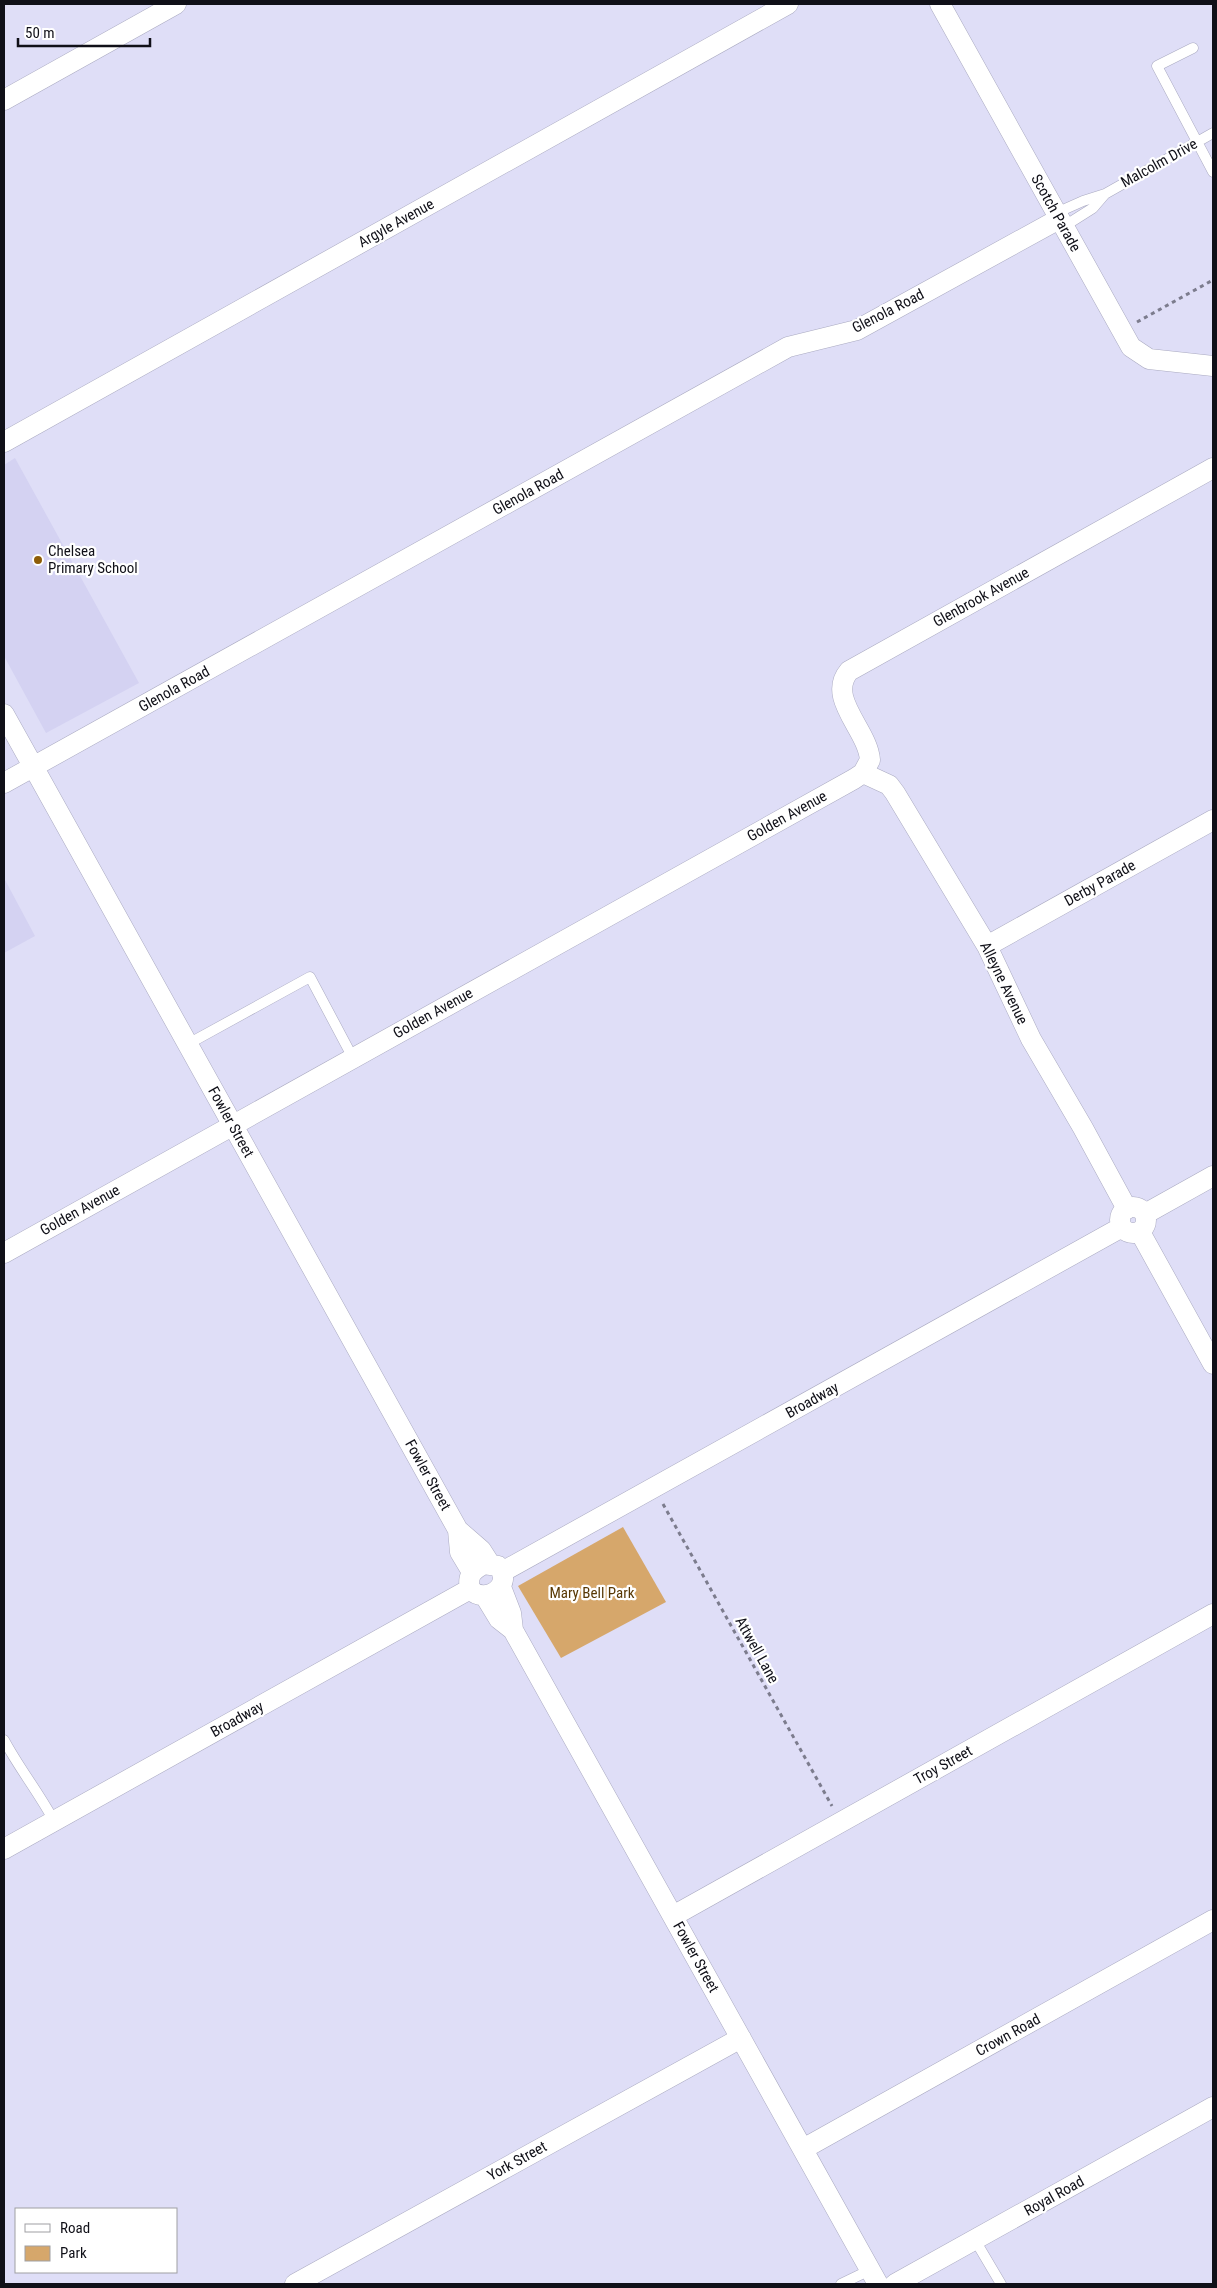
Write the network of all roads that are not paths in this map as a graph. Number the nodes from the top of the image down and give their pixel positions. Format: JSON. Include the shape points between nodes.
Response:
{"nodes":[{"id":1,"x":176,"y":4,"type":"edge"},
{"id":2,"x":788,"y":4,"type":"edge"},
{"id":3,"x":940,"y":4,"type":"edge"},
{"id":4,"x":1193,"y":48,"type":"dead end"},
{"id":5,"x":4,"y":100,"type":"edge"},
{"id":6,"x":1213,"y":133,"type":"edge"},
{"id":7,"x":1197,"y":142,"type":"junction"},
{"id":8,"x":1213,"y":172,"type":"edge"},
{"id":9,"x":1105,"y":194,"type":"junction"},
{"id":10,"x":1059,"y":220,"type":"junction"},
{"id":11,"x":1213,"y":366,"type":"edge"},
{"id":12,"x":4,"y":442,"type":"edge"},
{"id":13,"x":1213,"y":468,"type":"edge"},
{"id":14,"x":4,"y":714,"type":"edge"},
{"id":15,"x":33,"y":766,"type":"junction"},
{"id":16,"x":863,"y":773,"type":"junction"},
{"id":17,"x":4,"y":783,"type":"edge"},
{"id":18,"x":1213,"y":820,"type":"edge"},
{"id":19,"x":987,"y":946,"type":"junction"},
{"id":20,"x":188,"y":1044,"type":"junction"},
{"id":21,"x":353,"y":1058,"type":"junction"},
{"id":22,"x":232,"y":1124,"type":"junction"},
{"id":23,"x":1213,"y":1176,"type":"edge"},
{"id":24,"x":1133,"y":1220,"type":"junction"},
{"id":25,"x":4,"y":1253,"type":"edge"},
{"id":26,"x":1213,"y":1364,"type":"edge"},
{"id":27,"x":487,"y":1580,"type":"junction"},
{"id":28,"x":1213,"y":1614,"type":"edge"},
{"id":29,"x":4,"y":1740,"type":"edge"},
{"id":30,"x":54,"y":1821,"type":"junction"},
{"id":31,"x":4,"y":1849,"type":"edge"},
{"id":32,"x":673,"y":1916,"type":"junction"},
{"id":33,"x":1213,"y":1920,"type":"edge"},
{"id":34,"x":741,"y":2038,"type":"junction"},
{"id":35,"x":1213,"y":2107,"type":"edge"},
{"id":36,"x":803,"y":2149,"type":"junction"},
{"id":37,"x":975,"y":2240,"type":"junction"},
{"id":38,"x":874,"y":2277,"type":"edge"},
{"id":39,"x":294,"y":2284,"type":"edge"},
{"id":40,"x":841,"y":2284,"type":"edge"},
{"id":41,"x":895,"y":2284,"type":"edge"},
{"id":42,"x":1001,"y":2284,"type":"edge"}],
"edges":[{"from":1,"to":5,"type":"street"},
{"from":2,"to":12,"type":"street","name":"Argyle Avenue"},
{"from":3,"to":10,"type":"street","name":"Scotch Parade"},
{"from":4,"to":7,"type":"lane","via":[[1157,66]]},
{"from":6,"to":7,"type":"lane","name":"Malcolm Drive"},
{"from":7,"to":8,"type":"lane"},
{"from":7,"to":9,"type":"lane","name":"Malcolm Drive"},
{"from":9,"to":10,"type":"lane","name":"Malcolm Drive","via":[[1089,199]]},
{"from":9,"to":10,"type":"lane","name":"Malcolm Drive","via":[[1093,208]]},
{"from":10,"to":11,"type":"street","name":"Scotch Parade","via":[[1131,347],[1149,359]]},
{"from":10,"to":15,"type":"street","name":"Glenola Road","via":[[857,330],[788,346]]},
{"from":13,"to":16,"type":"street","name":"Glenbrook Avenue","via":[[848,671],[841,693],[870,753]]},
{"from":14,"to":15,"type":"street","name":"Fowler Street"},
{"from":15,"to":17,"type":"street","name":"Glenola Road"},
{"from":15,"to":20,"type":"street","name":"Fowler Street"},
{"from":16,"to":19,"type":"street","name":"Alleyne Avenue","via":[[889,786],[895,793]]},
{"from":16,"to":21,"type":"street","name":"Golden Avenue"},
{"from":18,"to":19,"type":"street","name":"Derby Parade"},
{"from":19,"to":24,"type":"street","name":"Alleyne Avenue","via":[[1031,1039]]},
{"from":20,"to":21,"type":"lane","via":[[310,977]]},
{"from":20,"to":22,"type":"street","name":"Fowler Street"},
{"from":21,"to":22,"type":"street","name":"Golden Avenue"},
{"from":22,"to":25,"type":"street","name":"Golden Avenue"},
{"from":22,"to":27,"type":"street","name":"Fowler Street","via":[[458,1530],[460,1552]]},
{"from":23,"to":24,"type":"street","name":"Broadway"},
{"from":24,"to":26,"type":"street","name":"Alleyne Avenue"},
{"from":24,"to":27,"type":"street","name":"Broadway"},
{"from":27,"to":30,"type":"street","name":"Broadway"},
{"from":27,"to":32,"type":"street","name":"Fowler Street","via":[[499,1619],[513,1630]]},
{"from":28,"to":32,"type":"street","name":"Troy Street"},
{"from":29,"to":30,"type":"lane"},
{"from":30,"to":31,"type":"street","name":"Broadway"},
{"from":32,"to":34,"type":"street","name":"Fowler Street"},
{"from":33,"to":36,"type":"street","name":"Crown Road"},
{"from":34,"to":36,"type":"street","name":"Fowler Street"},
{"from":34,"to":39,"type":"street","name":"York Street"},
{"from":35,"to":37,"type":"street","name":"Royal Road"},
{"from":36,"to":38,"type":"street","name":"Fowler Street"},
{"from":37,"to":41,"type":"street","name":"Royal Road"},
{"from":37,"to":42,"type":"lane"},
{"from":38,"to":40,"type":"lane"}]}
